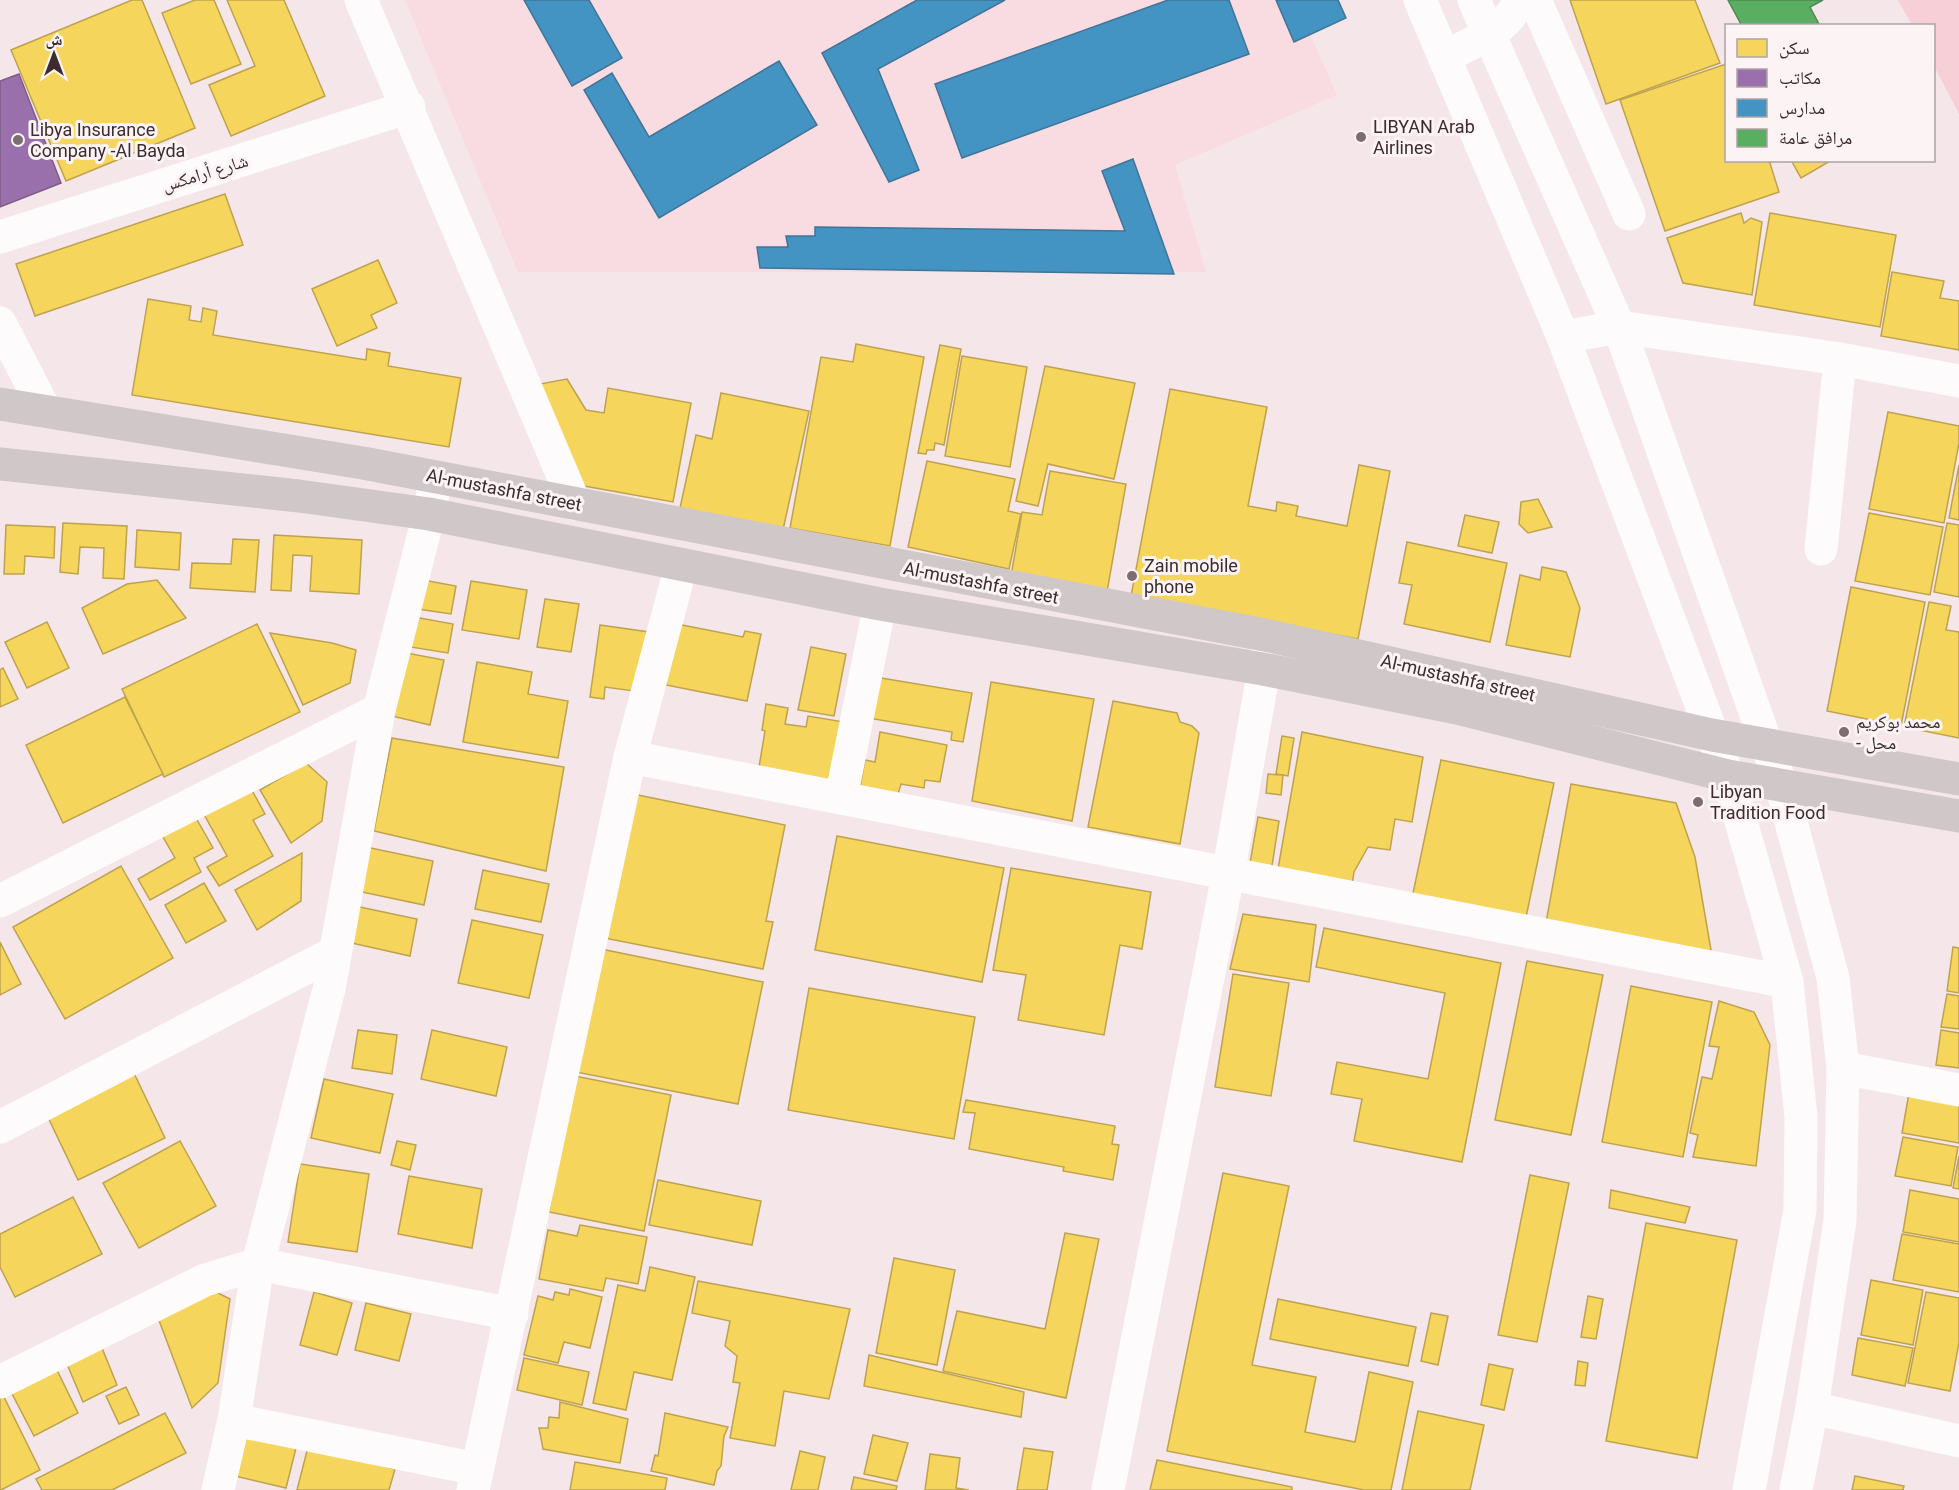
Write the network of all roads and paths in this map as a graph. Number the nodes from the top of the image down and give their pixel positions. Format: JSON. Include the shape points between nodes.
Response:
{"nodes":[{"id":1,"x":361,"y":0,"type":"edge"},
{"id":2,"x":1420,"y":0,"type":"edge"},
{"id":3,"x":1474,"y":0,"type":"edge"},
{"id":4,"x":1519,"y":0,"type":"edge"},
{"id":5,"x":1534,"y":0,"type":"edge"},
{"id":6,"x":1489,"y":34,"type":"junction"},
{"id":7,"x":1444,"y":57,"type":"junction"},
{"id":8,"x":409,"y":108,"type":"junction"},
{"id":9,"x":1629,"y":214,"type":"dead end"},
{"id":10,"x":0,"y":237,"type":"edge"},
{"id":11,"x":0,"y":322,"type":"edge"},
{"id":12,"x":1619,"y":327,"type":"junction"},
{"id":13,"x":1563,"y":337,"type":"junction"},
{"id":14,"x":1840,"y":358,"type":"junction"},
{"id":15,"x":1959,"y":381,"type":"edge"},
{"id":16,"x":0,"y":404,"type":"edge"},
{"id":17,"x":46,"y":412,"type":"junction"},
{"id":18,"x":0,"y":464,"type":"edge"},
{"id":19,"x":436,"y":477,"type":"junction"},
{"id":20,"x":575,"y":504,"type":"junction"},
{"id":21,"x":429,"y":514,"type":"junction"},
{"id":22,"x":1821,"y":549,"type":"dead end"},
{"id":23,"x":681,"y":566,"type":"junction"},
{"id":24,"x":880,"y":604,"type":"junction"},
{"id":25,"x":1269,"y":636,"type":"junction"},
{"id":26,"x":1263,"y":669,"type":"junction"},
{"id":27,"x":379,"y":710,"type":"junction"},
{"id":28,"x":1712,"y":735,"type":"junction"},
{"id":29,"x":1768,"y":746,"type":"junction"},
{"id":30,"x":630,"y":757,"type":"junction"},
{"id":31,"x":1728,"y":776,"type":"junction"},
{"id":32,"x":1959,"y":779,"type":"edge"},
{"id":33,"x":1781,"y":785,"type":"junction"},
{"id":34,"x":841,"y":798,"type":"junction"},
{"id":35,"x":1959,"y":816,"type":"edge"},
{"id":36,"x":1228,"y":875,"type":"junction"},
{"id":37,"x":0,"y":901,"type":"edge"},
{"id":38,"x":334,"y":953,"type":"junction"},
{"id":39,"x":1787,"y":981,"type":"junction"},
{"id":40,"x":1843,"y":1068,"type":"junction"},
{"id":41,"x":1959,"y":1090,"type":"edge"},
{"id":42,"x":0,"y":1127,"type":"edge"},
{"id":43,"x":258,"y":1264,"type":"junction"},
{"id":44,"x":512,"y":1314,"type":"junction"},
{"id":45,"x":0,"y":1382,"type":"edge"},
{"id":46,"x":1812,"y":1408,"type":"junction"},
{"id":47,"x":234,"y":1420,"type":"junction"},
{"id":48,"x":1959,"y":1441,"type":"edge"},
{"id":49,"x":475,"y":1479,"type":"edge"},
{"id":50,"x":218,"y":1490,"type":"edge"},
{"id":51,"x":1108,"y":1490,"type":"edge"},
{"id":52,"x":1749,"y":1490,"type":"edge"},
{"id":53,"x":1796,"y":1490,"type":"edge"}],
"edges":[{"from":1,"to":8,"type":"street"},
{"from":2,"to":7,"type":"street"},
{"from":3,"to":6,"type":"street"},
{"from":4,"to":6,"type":"street","via":[[1513,16]]},
{"from":5,"to":9,"type":"street"},
{"from":6,"to":7,"type":"street"},
{"from":6,"to":12,"type":"street"},
{"from":7,"to":13,"type":"street"},
{"from":8,"to":10,"type":"street","name":"شارع أرامكس"},
{"from":8,"to":20,"type":"street"},
{"from":11,"to":17,"type":"street"},
{"from":12,"to":13,"type":"street"},
{"from":12,"to":14,"type":"street"},
{"from":12,"to":29,"type":"street"},
{"from":13,"to":28,"type":"street"},
{"from":14,"to":15,"type":"street"},
{"from":14,"to":22,"type":"street"},
{"from":16,"to":17,"type":"main road","name":"Al-mustashfa street"},
{"from":17,"to":19,"type":"main road","name":"Al-mustashfa street"},
{"from":18,"to":21,"type":"main road","name":"Al-mustashfa street"},
{"from":19,"to":20,"type":"main road","name":"Al-mustashfa street"},
{"from":19,"to":21,"type":"street"},
{"from":20,"to":25,"type":"main road","name":"Al-mustashfa street"},
{"from":21,"to":23,"type":"main road","name":"Al-mustashfa street"},
{"from":21,"to":27,"type":"street"},
{"from":23,"to":24,"type":"main road","name":"Al-mustashfa street"},
{"from":23,"to":30,"type":"street"},
{"from":24,"to":26,"type":"main road","name":"Al-mustashfa street"},
{"from":24,"to":34,"type":"street"},
{"from":25,"to":26,"type":"street"},
{"from":25,"to":28,"type":"main road","name":"Al-mustashfa street"},
{"from":26,"to":31,"type":"main road","name":"Al-mustashfa street","via":[[1457,708]]},
{"from":26,"to":36,"type":"street"},
{"from":27,"to":37,"type":"street"},
{"from":27,"to":38,"type":"street"},
{"from":28,"to":29,"type":"main road","name":"Al-mustashfa street"},
{"from":28,"to":31,"type":"street"},
{"from":29,"to":32,"type":"main road","name":"Al-mustashfa street"},
{"from":29,"to":33,"type":"street"},
{"from":30,"to":34,"type":"street"},
{"from":30,"to":44,"type":"street"},
{"from":31,"to":33,"type":"main road","name":"Al-mustashfa street"},
{"from":31,"to":39,"type":"street"},
{"from":33,"to":35,"type":"main road","name":"Al-mustashfa street"},
{"from":33,"to":40,"type":"street","via":[[1833,978]]},
{"from":34,"to":36,"type":"street"},
{"from":36,"to":39,"type":"street"},
{"from":36,"to":51,"type":"street"},
{"from":38,"to":42,"type":"street"},
{"from":38,"to":43,"type":"street","via":[[321,1022]]},
{"from":39,"to":52,"type":"street","via":[[1801,1117],[1800,1210]]},
{"from":40,"to":41,"type":"street"},
{"from":40,"to":46,"type":"street","via":[[1840,1220]]},
{"from":43,"to":44,"type":"street"},
{"from":43,"to":45,"type":"street","via":[[205,1280]]},
{"from":43,"to":47,"type":"street"},
{"from":44,"to":49,"type":"street"},
{"from":46,"to":48,"type":"street"},
{"from":46,"to":53,"type":"street"},
{"from":47,"to":49,"type":"street"},
{"from":47,"to":50,"type":"street"}]}
